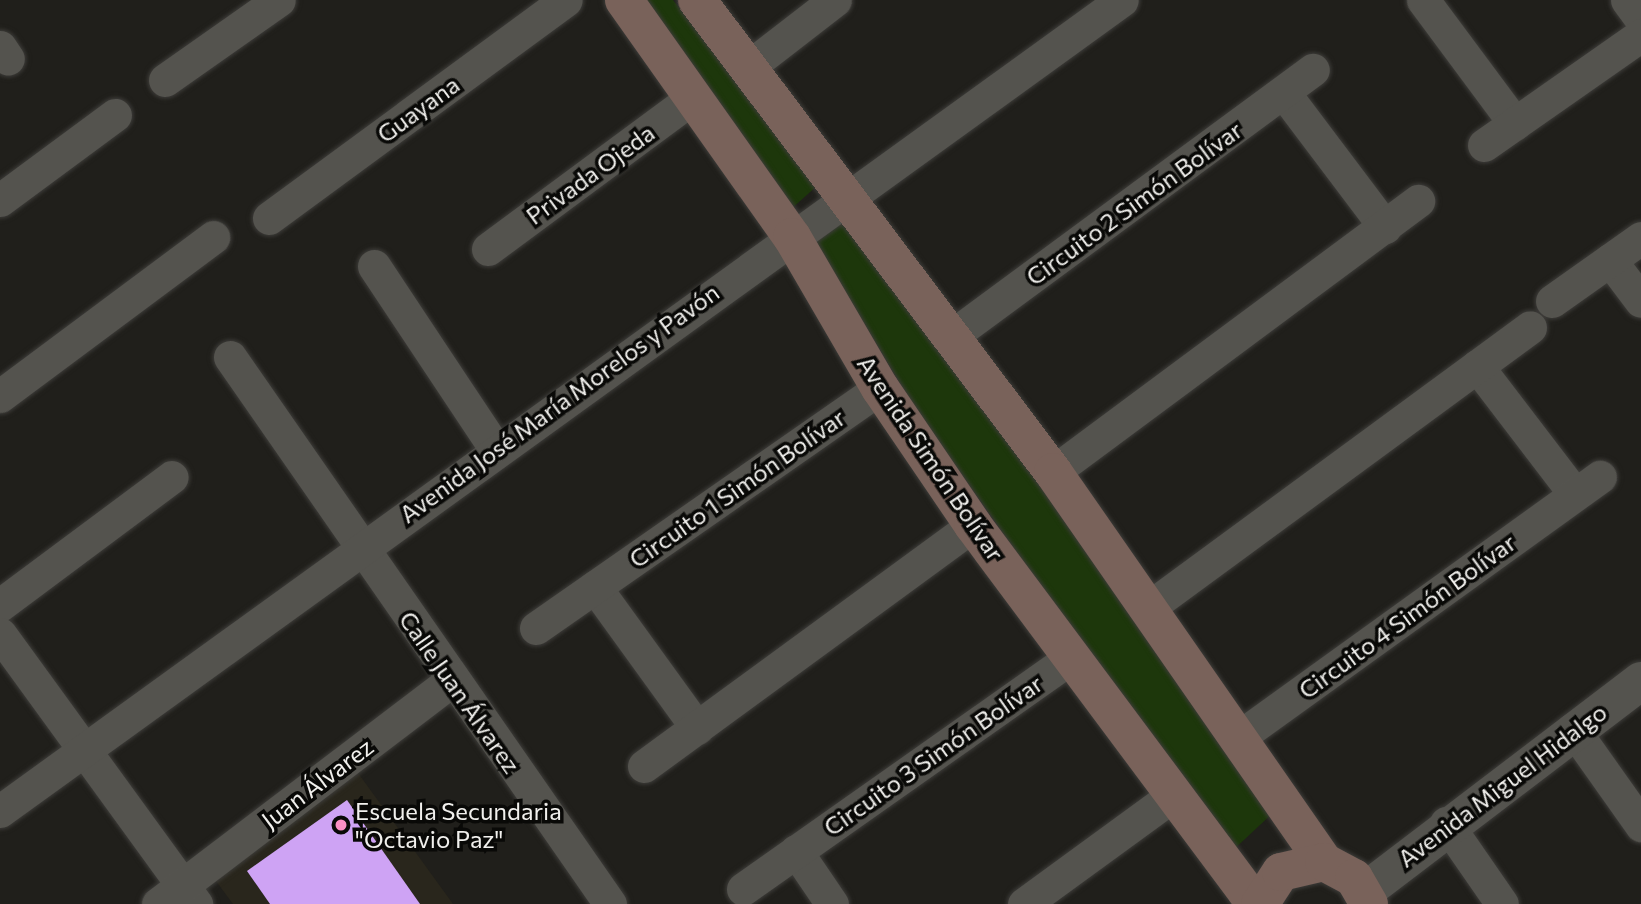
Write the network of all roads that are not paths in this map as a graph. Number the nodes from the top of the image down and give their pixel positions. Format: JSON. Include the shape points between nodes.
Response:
{"nodes":[{"id":1,"x":279,"y":0,"type":"edge"},
{"id":2,"x":566,"y":0,"type":"edge"},
{"id":3,"x":624,"y":0,"type":"edge"},
{"id":4,"x":697,"y":0,"type":"edge"},
{"id":5,"x":835,"y":0,"type":"edge"},
{"id":6,"x":1122,"y":0,"type":"edge"},
{"id":7,"x":1423,"y":0,"type":"edge"},
{"id":8,"x":1627,"y":0,"type":"edge"},
{"id":9,"x":1641,"y":19,"type":"edge"},
{"id":10,"x":1641,"y":35,"type":"edge"},
{"id":11,"x":747,"y":68,"type":"junction"},
{"id":12,"x":1314,"y":70,"type":"dead end"},
{"id":13,"x":164,"y":79,"type":"dead end"},
{"id":14,"x":1284,"y":93,"type":"junction"},
{"id":15,"x":692,"y":98,"type":"junction"},
{"id":16,"x":115,"y":115,"type":"dead end"},
{"id":17,"x":1515,"y":124,"type":"junction"},
{"id":18,"x":1484,"y":145,"type":"dead end"},
{"id":19,"x":843,"y":199,"type":"junction"},
{"id":20,"x":0,"y":200,"type":"edge"},
{"id":21,"x":1418,"y":201,"type":"dead end"},
{"id":22,"x":269,"y":218,"type":"dead end"},
{"id":23,"x":1385,"y":227,"type":"junction"},
{"id":24,"x":214,"y":237,"type":"dead end"},
{"id":25,"x":792,"y":237,"type":"junction"},
{"id":26,"x":1641,"y":238,"type":"edge"},
{"id":27,"x":488,"y":249,"type":"dead end"},
{"id":28,"x":1610,"y":260,"type":"junction"},
{"id":29,"x":374,"y":266,"type":"dead end"},
{"id":30,"x":1552,"y":301,"type":"dead end"},
{"id":31,"x":1641,"y":301,"type":"edge"},
{"id":32,"x":1530,"y":327,"type":"dead end"},
{"id":33,"x":953,"y":335,"type":"junction"},
{"id":34,"x":230,"y":357,"type":"dead end"},
{"id":35,"x":1477,"y":366,"type":"junction"},
{"id":36,"x":880,"y":388,"type":"junction"},
{"id":37,"x":0,"y":396,"type":"edge"},
{"id":38,"x":495,"y":448,"type":"junction"},
{"id":39,"x":1053,"y":472,"type":"junction"},
{"id":40,"x":172,"y":477,"type":"dead end"},
{"id":41,"x":973,"y":525,"type":"junction"},
{"id":42,"x":359,"y":548,"type":"junction"},
{"id":43,"x":595,"y":587,"type":"junction"},
{"id":44,"x":0,"y":605,"type":"edge"},
{"id":45,"x":1148,"y":608,"type":"junction"},
{"id":46,"x":536,"y":628,"type":"dead end"},
{"id":47,"x":0,"y":634,"type":"edge"},
{"id":48,"x":1071,"y":658,"type":"junction"},
{"id":49,"x":452,"y":680,"type":"junction"},
{"id":50,"x":1641,"y":681,"type":"edge"},
{"id":51,"x":698,"y":728,"type":"junction"},
{"id":52,"x":1573,"y":729,"type":"junction"},
{"id":53,"x":1239,"y":737,"type":"junction"},
{"id":54,"x":84,"y":750,"type":"junction"},
{"id":55,"x":644,"y":766,"type":"dead end"},
{"id":56,"x":1172,"y":796,"type":"junction"},
{"id":57,"x":0,"y":811,"type":"edge"},
{"id":58,"x":1446,"y":823,"type":"junction"},
{"id":59,"x":1641,"y":825,"type":"edge"},
{"id":60,"x":796,"y":852,"type":"junction"},
{"id":61,"x":1324,"y":862,"type":"junction"},
{"id":62,"x":743,"y":889,"type":"dead end"},
{"id":63,"x":179,"y":898,"type":"edge"},
{"id":64,"x":1366,"y":898,"type":"edge"},
{"id":65,"x":610,"y":904,"type":"edge"},
{"id":66,"x":832,"y":904,"type":"edge"},
{"id":67,"x":1024,"y":904,"type":"edge"},
{"id":68,"x":1258,"y":904,"type":"edge"},
{"id":69,"x":1502,"y":904,"type":"edge"}],
"edges":[{"from":1,"to":13,"type":"street"},
{"from":2,"to":22,"type":"street","name":"Guayana"},
{"from":3,"to":15,"type":"main road","name":"Avenida Simón Bolívar"},
{"from":4,"to":11,"type":"main road"},
{"from":5,"to":11,"type":"street"},
{"from":6,"to":19,"type":"street","name":"Avenida José María Morelos y Pavón"},
{"from":7,"to":17,"type":"street"},
{"from":8,"to":9,"type":"street"},
{"from":10,"to":17,"type":"street"},
{"from":11,"to":19,"type":"main road"},
{"from":12,"to":14,"type":"street","name":"Circuito 2 Simón Bolívar"},
{"from":14,"to":23,"type":"street"},
{"from":14,"to":33,"type":"street","name":"Circuito 2 Simón Bolívar"},
{"from":15,"to":25,"type":"main road","name":"Avenida Simón Bolívar"},
{"from":15,"to":27,"type":"street","name":"Privada Ojeda"},
{"from":16,"to":20,"type":"street"},
{"from":17,"to":18,"type":"street"},
{"from":19,"to":25,"type":"street","name":"Avenida José María Morelos y Pavón"},
{"from":19,"to":33,"type":"main road"},
{"from":21,"to":23,"type":"street"},
{"from":23,"to":39,"type":"street"},
{"from":24,"to":37,"type":"street"},
{"from":25,"to":36,"type":"main road","name":"Avenida Simón Bolívar"},
{"from":25,"to":38,"type":"street","name":"Avenida José María Morelos y Pavón"},
{"from":26,"to":28,"type":"street"},
{"from":28,"to":30,"type":"street"},
{"from":28,"to":31,"type":"street"},
{"from":29,"to":38,"type":"street"},
{"from":32,"to":35,"type":"street"},
{"from":33,"to":39,"type":"main road"},
{"from":34,"to":42,"type":"street","name":"Calle Juan Álvarez"},
{"from":35,"to":45,"type":"street"},
{"from":35,"to":53,"type":"street","name":"Circuito 4 Simón Bolívar","via":[[1588,486]]},
{"from":36,"to":41,"type":"main road","name":"Avenida Simón Bolívar"},
{"from":36,"to":43,"type":"street","name":"Circuito 1 Simón Bolívar"},
{"from":38,"to":42,"type":"street","name":"Avenida José María Morelos y Pavón"},
{"from":39,"to":45,"type":"main road"},
{"from":40,"to":44,"type":"street"},
{"from":41,"to":48,"type":"main road","name":"Avenida Simón Bolívar"},
{"from":41,"to":51,"type":"street"},
{"from":42,"to":49,"type":"street","name":"Calle Juan Álvarez"},
{"from":42,"to":54,"type":"street","name":"Avenida José María Morelos y Pavón"},
{"from":43,"to":46,"type":"street","name":"Circuito 1 Simón Bolívar"},
{"from":43,"to":51,"type":"street"},
{"from":45,"to":53,"type":"main road"},
{"from":47,"to":54,"type":"street"},
{"from":48,"to":56,"type":"main road","name":"Avenida Simón Bolívar"},
{"from":48,"to":60,"type":"street","name":"Circuito 3 Simón Bolívar"},
{"from":49,"to":63,"type":"street","name":"Juan Álvarez"},
{"from":49,"to":65,"type":"street","name":"Calle Juan Álvarez"},
{"from":50,"to":52,"type":"street","name":"Avenida Miguel Hidalgo"},
{"from":51,"to":55,"type":"street"},
{"from":52,"to":58,"type":"street","name":"Avenida Miguel Hidalgo"},
{"from":52,"to":59,"type":"street"},
{"from":53,"to":61,"type":"main road"},
{"from":54,"to":57,"type":"street","name":"Avenida José María Morelos y Pavón"},
{"from":54,"to":63,"type":"street"},
{"from":56,"to":67,"type":"street"},
{"from":56,"to":68,"type":"main road","name":"Avenida Simón Bolívar"},
{"from":58,"to":64,"type":"street","name":"Avenida Miguel Hidalgo"},
{"from":58,"to":69,"type":"street"},
{"from":60,"to":62,"type":"street","name":"Circuito 3 Simón Bolívar"},
{"from":60,"to":66,"type":"street"},
{"from":61,"to":64,"type":"main road","via":[[1340,867]]},
{"from":61,"to":68,"type":"main road","via":[[1281,872]]}]}
